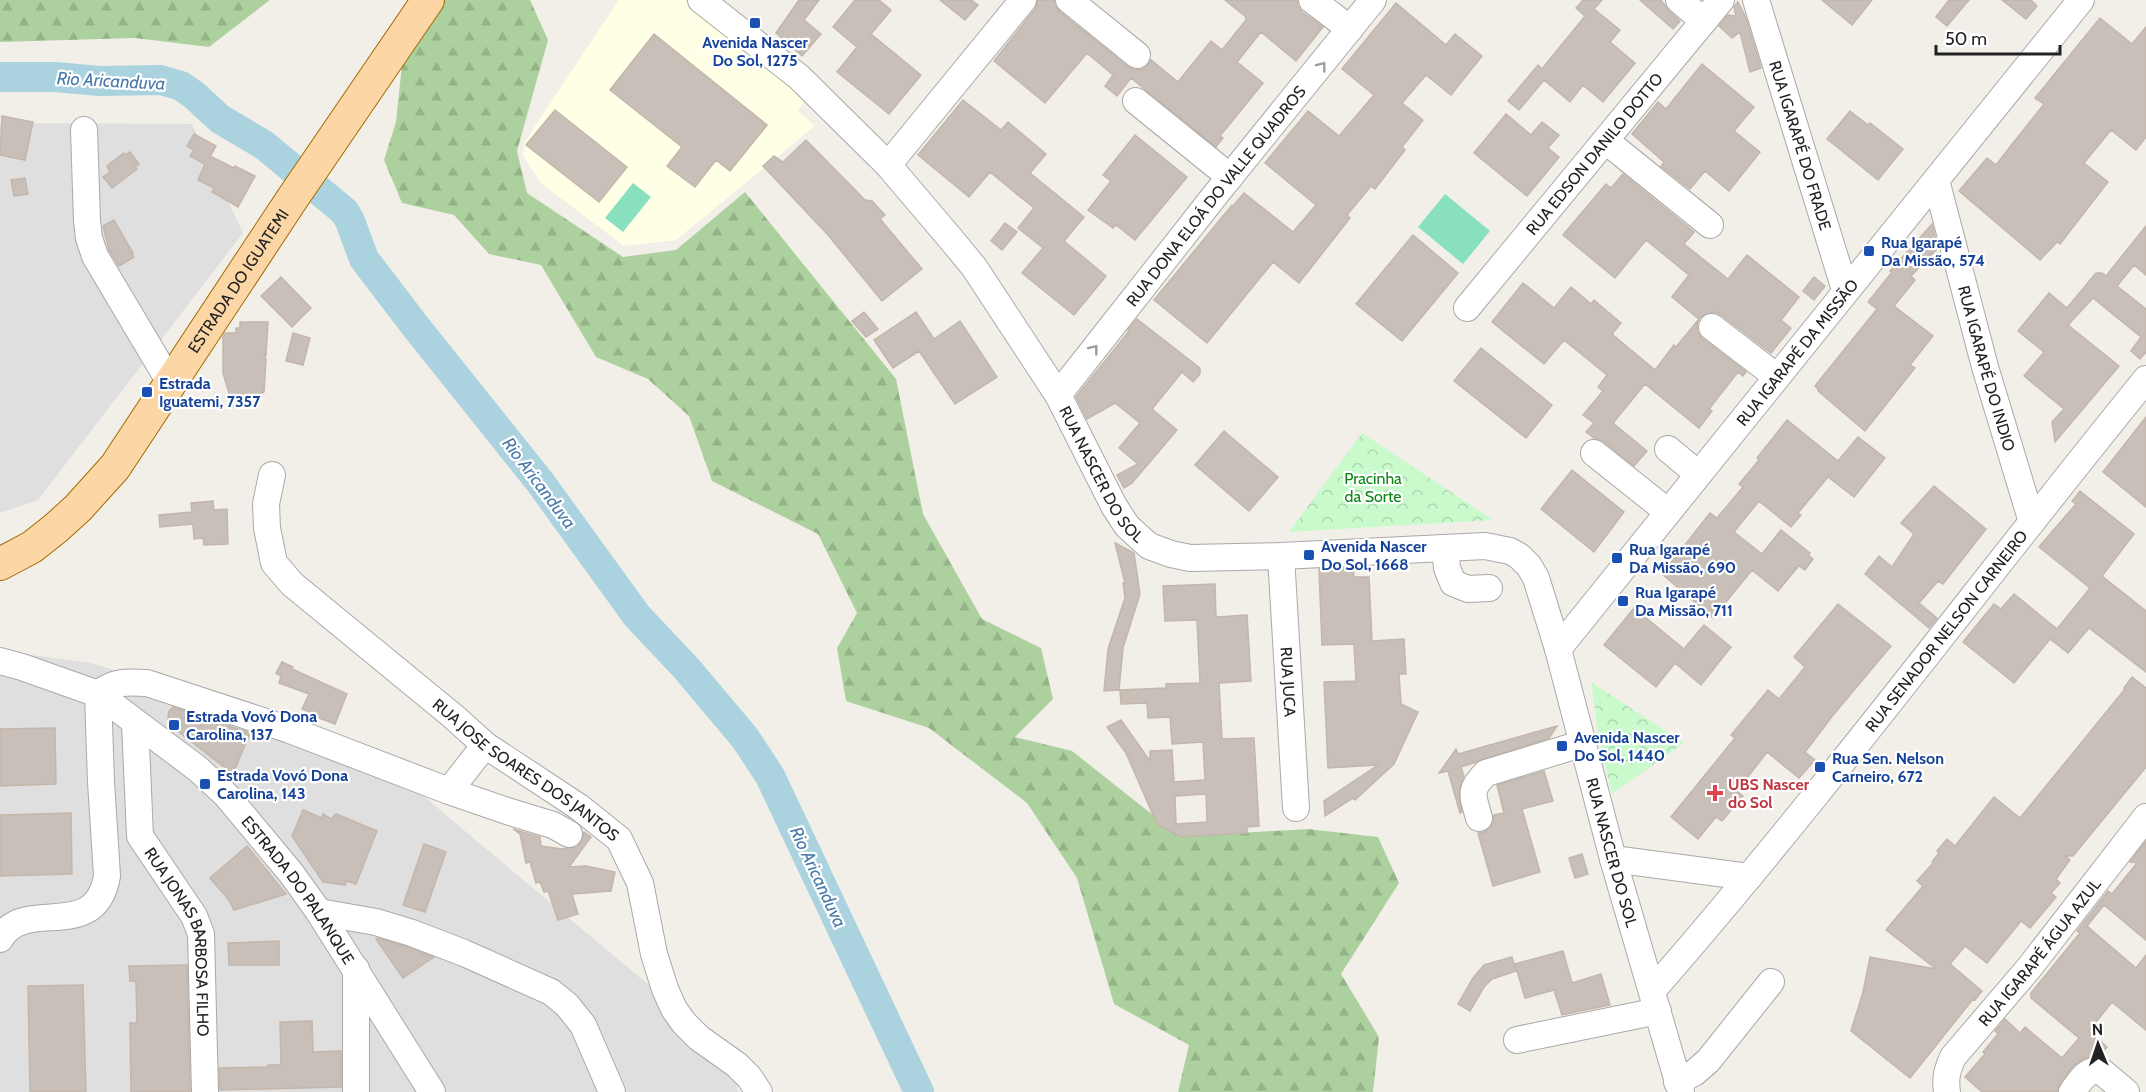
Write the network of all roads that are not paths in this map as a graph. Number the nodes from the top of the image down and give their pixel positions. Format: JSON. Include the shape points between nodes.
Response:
{"nodes":[{"id":1,"x":428,"y":0,"type":"edge"},
{"id":2,"x":702,"y":0,"type":"edge"},
{"id":3,"x":1023,"y":0,"type":"edge"},
{"id":4,"x":1069,"y":0,"type":"edge"},
{"id":5,"x":1312,"y":0,"type":"edge"},
{"id":6,"x":1373,"y":0,"type":"edge"},
{"id":7,"x":1679,"y":0,"type":"edge"},
{"id":8,"x":1721,"y":0,"type":"edge"},
{"id":9,"x":1756,"y":0,"type":"edge"},
{"id":10,"x":2081,"y":0,"type":"edge"},
{"id":11,"x":1704,"y":21,"type":"junction"},
{"id":12,"x":1350,"y":29,"type":"junction"},
{"id":13,"x":1137,"y":55,"type":"dead end"},
{"id":14,"x":1136,"y":100,"type":"dead end"},
{"id":15,"x":84,"y":130,"type":"dead end"},
{"id":16,"x":1606,"y":141,"type":"junction"},
{"id":17,"x":888,"y":165,"type":"junction"},
{"id":18,"x":1230,"y":177,"type":"junction"},
{"id":19,"x":1936,"y":180,"type":"junction"},
{"id":20,"x":1710,"y":225,"type":"dead end"},
{"id":21,"x":1845,"y":290,"type":"junction"},
{"id":22,"x":1467,"y":308,"type":"dead end"},
{"id":23,"x":1712,"y":327,"type":"dead end"},
{"id":24,"x":1777,"y":377,"type":"junction"},
{"id":25,"x":171,"y":384,"type":"junction"},
{"id":26,"x":2142,"y":391,"type":"edge"},
{"id":27,"x":1058,"y":395,"type":"junction"},
{"id":28,"x":1668,"y":448,"type":"dead end"},
{"id":29,"x":1594,"y":453,"type":"dead end"},
{"id":30,"x":272,"y":474,"type":"dead end"},
{"id":31,"x":1698,"y":474,"type":"junction"},
{"id":32,"x":1668,"y":512,"type":"junction"},
{"id":33,"x":2032,"y":522,"type":"junction"},
{"id":34,"x":1445,"y":548,"type":"junction"},
{"id":35,"x":1281,"y":556,"type":"junction"},
{"id":36,"x":0,"y":564,"type":"edge"},
{"id":37,"x":1489,"y":588,"type":"dead end"},
{"id":38,"x":1558,"y":649,"type":"junction"},
{"id":39,"x":0,"y":661,"type":"edge"},
{"id":40,"x":98,"y":694,"type":"junction"},
{"id":41,"x":135,"y":723,"type":"junction"},
{"id":42,"x":1581,"y":744,"type":"junction"},
{"id":43,"x":484,"y":745,"type":"junction"},
{"id":44,"x":449,"y":790,"type":"junction"},
{"id":45,"x":1296,"y":807,"type":"dead end"},
{"id":46,"x":2146,"y":817,"type":"edge"},
{"id":47,"x":1479,"y":818,"type":"dead end"},
{"id":48,"x":569,"y":834,"type":"dead end"},
{"id":49,"x":1613,"y":859,"type":"junction"},
{"id":50,"x":1749,"y":877,"type":"junction"},
{"id":51,"x":319,"y":912,"type":"junction"},
{"id":52,"x":0,"y":939,"type":"edge"},
{"id":53,"x":356,"y":969,"type":"junction"},
{"id":54,"x":1771,"y":982,"type":"dead end"},
{"id":55,"x":1655,"y":1001,"type":"junction"},
{"id":56,"x":1517,"y":1040,"type":"dead end"},
{"id":57,"x":1679,"y":1087,"type":"edge"},
{"id":58,"x":204,"y":1092,"type":"edge"},
{"id":59,"x":356,"y":1092,"type":"edge"},
{"id":60,"x":432,"y":1092,"type":"edge"},
{"id":61,"x":612,"y":1092,"type":"edge"},
{"id":62,"x":759,"y":1092,"type":"edge"},
{"id":63,"x":1947,"y":1092,"type":"edge"},
{"id":64,"x":2072,"y":1092,"type":"edge"},
{"id":65,"x":2126,"y":1092,"type":"edge"}],
"edges":[{"from":1,"to":25,"type":"main road","name":"ESTRADA DO IGUATEMI"},
{"from":2,"to":17,"type":"street","name":"RUA NASCER DO SOL","via":[[799,77]]},
{"from":3,"to":17,"type":"street"},
{"from":4,"to":13,"type":"street"},
{"from":5,"to":12,"type":"street"},
{"from":6,"to":12,"type":"street","name":"RUA DONA ELOÁ DO VALLE QUADROS"},
{"from":7,"to":11,"type":"street"},
{"from":8,"to":11,"type":"street","name":"RUA EDSON DANILO DOTTO"},
{"from":9,"to":21,"type":"street","name":"RUA IGARAPÉ DO FRADE"},
{"from":10,"to":19,"type":"street","name":"RUA IGARAPÉ DA MISSÃO"},
{"from":11,"to":16,"type":"street","name":"RUA EDSON DANILO DOTTO"},
{"from":18,"to":12,"type":"street","name":"RUA DONA ELOÁ DO VALLE QUADROS","one_way":true},
{"from":14,"to":18,"type":"street"},
{"from":15,"to":25,"type":"street","via":[[89,238],[95,256]]},
{"from":16,"to":20,"type":"street"},
{"from":16,"to":22,"type":"street","name":"RUA EDSON DANILO DOTTO"},
{"from":17,"to":27,"type":"street","name":"RUA NASCER DO SOL","via":[[974,267]]},
{"from":27,"to":18,"type":"street","name":"RUA DONA ELOÁ DO VALLE QUADROS","one_way":true},
{"from":19,"to":21,"type":"street","name":"RUA IGARAPÉ DA MISSÃO"},
{"from":19,"to":33,"type":"street","name":"RUA IGARAPÉ DO INDIO","via":[[1985,367]]},
{"from":21,"to":24,"type":"street","name":"RUA IGARAPÉ DA MISSÃO"},
{"from":23,"to":24,"type":"street"},
{"from":24,"to":31,"type":"street","name":"RUA IGARAPÉ DA MISSÃO"},
{"from":25,"to":36,"type":"main road","name":"ESTRADA DO IGUATEMI","via":[[115,467],[78,508],[32,547]]},
{"from":26,"to":33,"type":"street","name":"RUA SENADOR NELSON CARNEIRO"},
{"from":27,"to":35,"type":"street","name":"RUA NASCER DO SOL","via":[[1114,506],[1127,526],[1149,546],[1190,558]]},
{"from":28,"to":31,"type":"street"},
{"from":29,"to":32,"type":"street"},
{"from":30,"to":43,"type":"street","name":"RUA JOSE SOARES DOS JANTOS","via":[[266,516],[274,563],[291,584]]},
{"from":31,"to":32,"type":"street","name":"RUA IGARAPÉ DA MISSÃO"},
{"from":32,"to":38,"type":"street","name":"RUA IGARAPÉ DA MISSÃO"},
{"from":33,"to":50,"type":"street","name":"RUA SENADOR NELSON CARNEIRO"},
{"from":34,"to":35,"type":"street","name":"RUA NASCER DO SOL"},
{"from":34,"to":37,"type":"street","via":[[1453,584],[1468,589]]},
{"from":34,"to":38,"type":"street","name":"RUA NASCER DO SOL","via":[[1485,546],[1519,556],[1536,578]]},
{"from":35,"to":45,"type":"street","name":"RUA JUCA"},
{"from":38,"to":42,"type":"street","name":"RUA NASCER DO SOL"},
{"from":39,"to":40,"type":"street","name":"ESTRADA DO PALANQUE"},
{"from":40,"to":41,"type":"street","name":"ESTRADA DO PALANQUE"},
{"from":40,"to":44,"type":"street","via":[[124,681],[147,683],[290,730]]},
{"from":40,"to":52,"type":"street","via":[[107,876],[104,891],[99,901],[82,913],[24,920],[6,930]]},
{"from":41,"to":51,"type":"street","name":"ESTRADA DO PALANQUE","via":[[198,769],[226,795]]},
{"from":41,"to":58,"type":"street","name":"RUA JONAS BARBOSA FILHO","via":[[141,836],[194,916],[201,934]]},
{"from":42,"to":47,"type":"street","via":[[1486,773],[1475,784],[1473,795]]},
{"from":42,"to":49,"type":"street","name":"RUA NASCER DO SOL"},
{"from":43,"to":44,"type":"street"},
{"from":43,"to":62,"type":"street","name":"RUA JOSE SOARES DOS JANTOS","via":[[579,807],[619,839],[639,883],[654,954],[674,1009],[699,1038],[743,1071]]},
{"from":44,"to":48,"type":"street"},
{"from":46,"to":63,"type":"street","name":"RUA IGARAPÉ ÁGUA AZUL","via":[[2029,968],[1953,1058],[1947,1069]]},
{"from":49,"to":50,"type":"street"},
{"from":49,"to":55,"type":"street","name":"RUA NASCER DO SOL"},
{"from":50,"to":55,"type":"street","name":"RUA SENADOR NELSON CARNEIRO"},
{"from":51,"to":53,"type":"street","name":"ESTRADA DO PALANQUE"},
{"from":51,"to":61,"type":"street","via":[[412,933],[551,992],[584,1025]]},
{"from":53,"to":59,"type":"street"},
{"from":53,"to":60,"type":"street","name":"ESTRADA DO PALANQUE"},
{"from":54,"to":57,"type":"street","via":[[1708,1061]]},
{"from":55,"to":56,"type":"street"},
{"from":55,"to":57,"type":"street","name":"RUA NASCER DO SOL"},
{"from":64,"to":65,"type":"street","via":[[2091,1070],[2101,1071]]}]}
